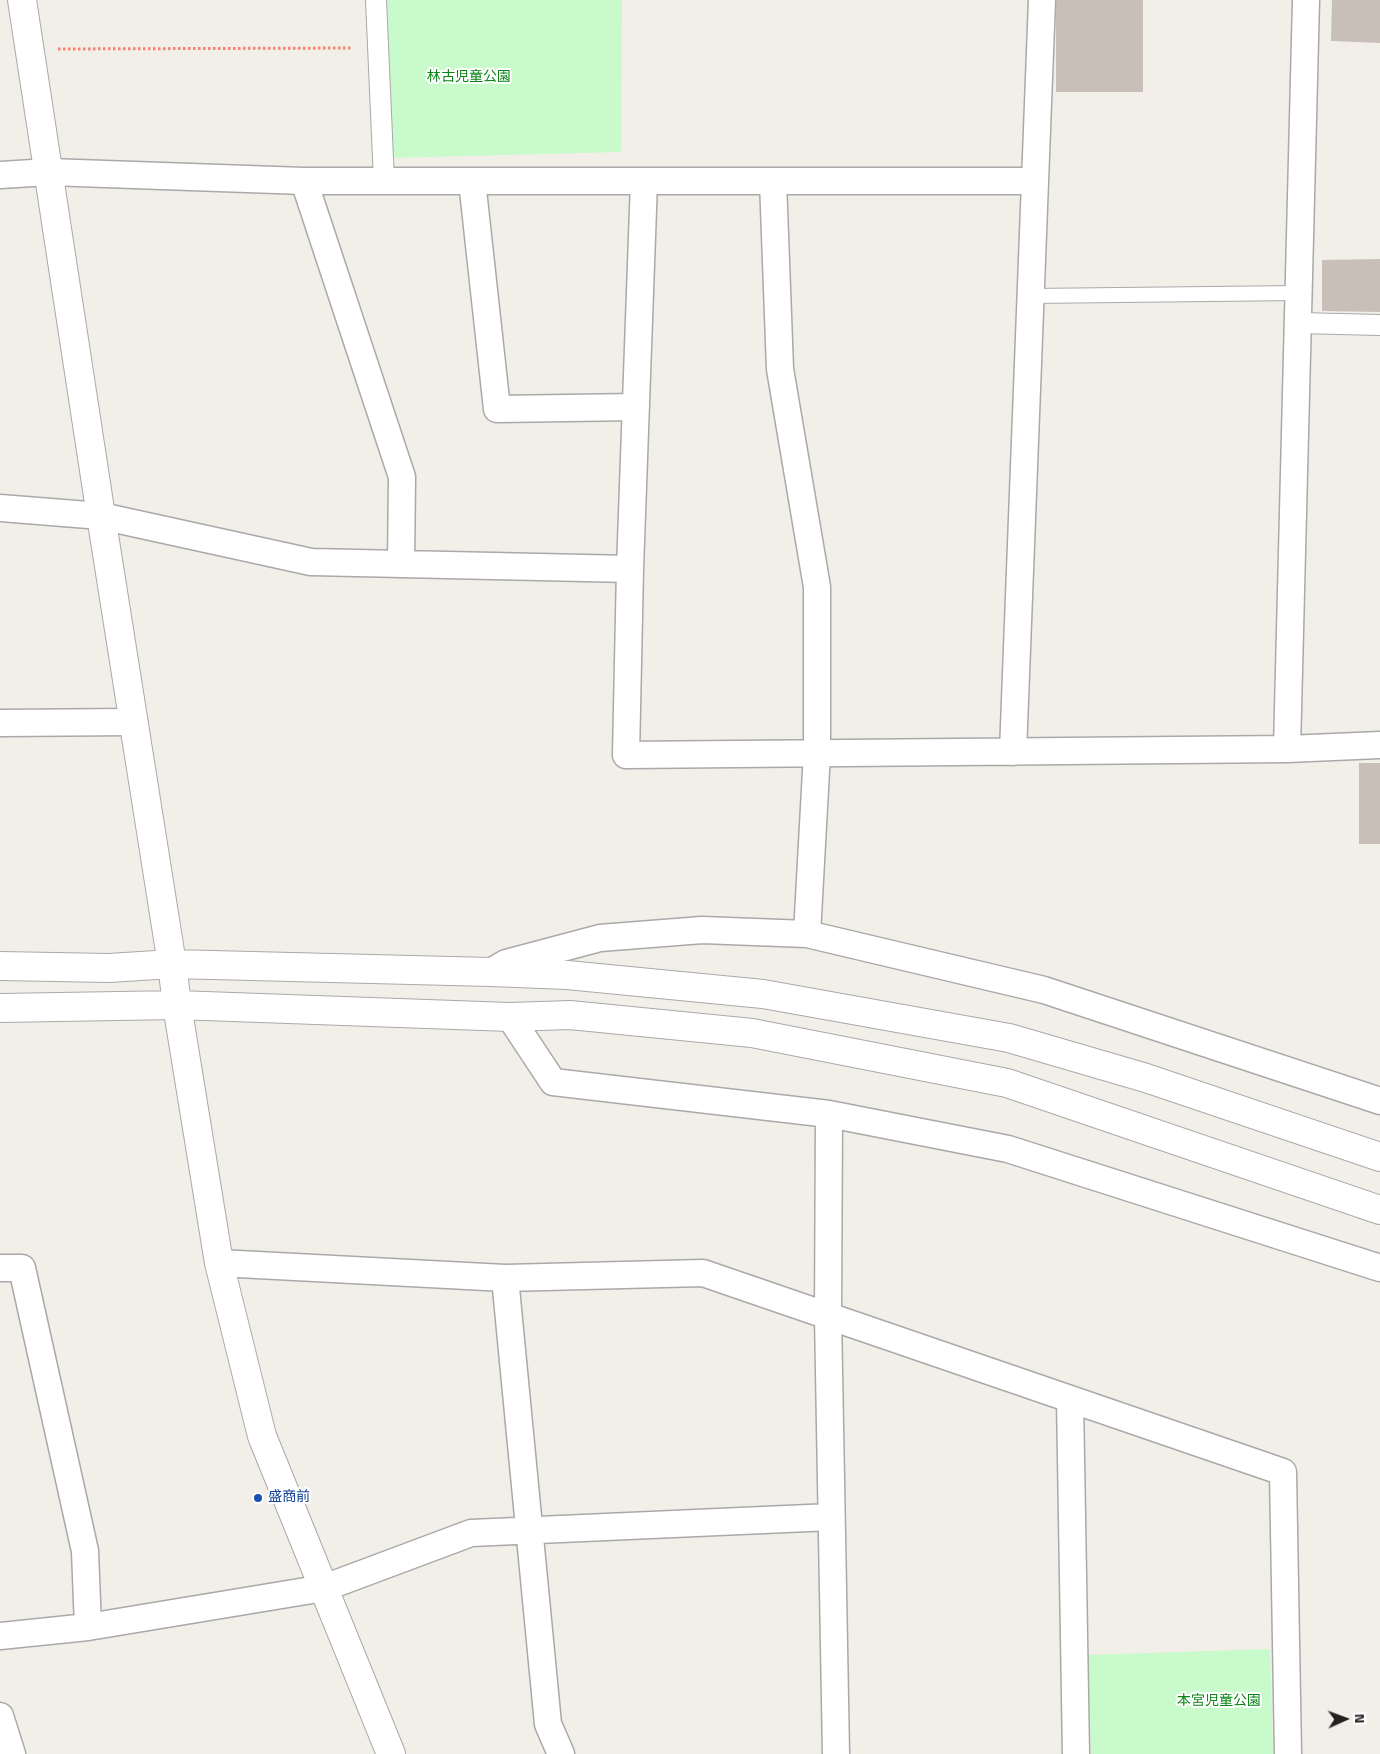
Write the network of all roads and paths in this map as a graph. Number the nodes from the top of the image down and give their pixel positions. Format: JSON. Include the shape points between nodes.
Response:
{"nodes":[{"id":1,"x":22,"y":0,"type":"edge"},
{"id":2,"x":376,"y":0,"type":"edge"},
{"id":3,"x":1042,"y":0,"type":"edge"},
{"id":4,"x":1306,"y":0,"type":"edge"},
{"id":5,"x":378,"y":48,"type":"junction"},
{"id":6,"x":30,"y":50,"type":"junction"},
{"id":7,"x":49,"y":172,"type":"junction"},
{"id":8,"x":0,"y":175,"type":"edge"},
{"id":9,"x":773,"y":180,"type":"junction"},
{"id":10,"x":304,"y":181,"type":"junction"},
{"id":11,"x":384,"y":181,"type":"junction"},
{"id":12,"x":472,"y":181,"type":"junction"},
{"id":13,"x":644,"y":181,"type":"junction"},
{"id":14,"x":1034,"y":181,"type":"junction"},
{"id":15,"x":1299,"y":293,"type":"junction"},
{"id":16,"x":1030,"y":296,"type":"junction"},
{"id":17,"x":1299,"y":323,"type":"junction"},
{"id":18,"x":1380,"y":325,"type":"edge"},
{"id":19,"x":636,"y":407,"type":"junction"},
{"id":20,"x":0,"y":508,"type":"edge"},
{"id":21,"x":101,"y":516,"type":"junction"},
{"id":22,"x":402,"y":564,"type":"junction"},
{"id":23,"x":630,"y":569,"type":"junction"},
{"id":24,"x":134,"y":722,"type":"junction"},
{"id":25,"x":0,"y":724,"type":"edge"},
{"id":26,"x":1380,"y":745,"type":"edge"},
{"id":27,"x":1287,"y":749,"type":"junction"},
{"id":28,"x":1013,"y":752,"type":"junction"},
{"id":29,"x":817,"y":753,"type":"junction"},
{"id":30,"x":807,"y":934,"type":"junction"},
{"id":31,"x":172,"y":964,"type":"junction"},
{"id":32,"x":0,"y":966,"type":"edge"},
{"id":33,"x":491,"y":972,"type":"junction"},
{"id":34,"x":177,"y":1005,"type":"junction"},
{"id":35,"x":0,"y":1008,"type":"edge"},
{"id":36,"x":510,"y":1017,"type":"junction"},
{"id":37,"x":1380,"y":1101,"type":"edge"},
{"id":38,"x":829,"y":1114,"type":"junction"},
{"id":39,"x":1380,"y":1157,"type":"edge"},
{"id":40,"x":1380,"y":1210,"type":"edge"},
{"id":41,"x":219,"y":1263,"type":"junction"},
{"id":42,"x":0,"y":1268,"type":"edge"},
{"id":43,"x":1380,"y":1268,"type":"edge"},
{"id":44,"x":505,"y":1278,"type":"junction"},
{"id":45,"x":828,"y":1316,"type":"junction"},
{"id":46,"x":1070,"y":1399,"type":"junction"},
{"id":47,"x":832,"y":1517,"type":"junction"},
{"id":48,"x":530,"y":1530,"type":"junction"},
{"id":49,"x":324,"y":1588,"type":"junction"},
{"id":50,"x":88,"y":1627,"type":"junction"},
{"id":51,"x":0,"y":1636,"type":"edge"},
{"id":52,"x":0,"y":1716,"type":"edge"},
{"id":53,"x":12,"y":1754,"type":"edge"},
{"id":54,"x":391,"y":1754,"type":"edge"},
{"id":55,"x":562,"y":1754,"type":"edge"},
{"id":56,"x":836,"y":1754,"type":"edge"},
{"id":57,"x":1076,"y":1754,"type":"edge"},
{"id":58,"x":1288,"y":1754,"type":"edge"}],
"edges":[{"from":1,"to":6,"type":"street"},
{"from":2,"to":5,"type":"street"},
{"from":3,"to":14,"type":"street"},
{"from":4,"to":15,"type":"street"},
{"from":5,"to":6,"type":"path"},
{"from":5,"to":11,"type":"street"},
{"from":6,"to":7,"type":"street"},
{"from":7,"to":8,"type":"street"},
{"from":7,"to":10,"type":"street"},
{"from":7,"to":21,"type":"street"},
{"from":9,"to":13,"type":"street"},
{"from":9,"to":14,"type":"street"},
{"from":9,"to":29,"type":"street","via":[[780,369],[817,587]]},
{"from":10,"to":11,"type":"street"},
{"from":10,"to":22,"type":"street","via":[[402,477]]},
{"from":11,"to":12,"type":"street"},
{"from":12,"to":13,"type":"street"},
{"from":12,"to":19,"type":"street","via":[[497,409]]},
{"from":13,"to":19,"type":"street"},
{"from":14,"to":16,"type":"street"},
{"from":15,"to":16,"type":"lane"},
{"from":15,"to":17,"type":"street"},
{"from":16,"to":28,"type":"street"},
{"from":17,"to":18,"type":"street"},
{"from":17,"to":27,"type":"street"},
{"from":19,"to":23,"type":"street"},
{"from":20,"to":21,"type":"street"},
{"from":21,"to":22,"type":"street","via":[[311,562]]},
{"from":21,"to":24,"type":"street"},
{"from":22,"to":23,"type":"street"},
{"from":23,"to":29,"type":"street","via":[[626,755]]},
{"from":24,"to":25,"type":"street"},
{"from":24,"to":31,"type":"street"},
{"from":26,"to":27,"type":"street"},
{"from":27,"to":28,"type":"street"},
{"from":28,"to":29,"type":"street"},
{"from":29,"to":30,"type":"street"},
{"from":30,"to":33,"type":"street","via":[[702,930],[600,938],[506,963]]},
{"from":30,"to":37,"type":"street","via":[[1044,990]]},
{"from":31,"to":32,"type":"street","via":[[109,968]]},
{"from":31,"to":33,"type":"street"},
{"from":31,"to":34,"type":"street"},
{"from":33,"to":39,"type":"street","via":[[567,975],[763,994],[1010,1038],[1146,1078]]},
{"from":34,"to":35,"type":"street"},
{"from":34,"to":36,"type":"street"},
{"from":34,"to":41,"type":"street"},
{"from":36,"to":38,"type":"street","via":[[553,1082]]},
{"from":36,"to":40,"type":"street","via":[[570,1015],[752,1032],[1008,1083]]},
{"from":38,"to":43,"type":"street","via":[[1008,1149]]},
{"from":38,"to":45,"type":"street"},
{"from":41,"to":44,"type":"street"},
{"from":41,"to":49,"type":"street","via":[[262,1436]]},
{"from":42,"to":50,"type":"street","via":[[22,1268],[85,1552]]},
{"from":44,"to":45,"type":"street","via":[[703,1273]]},
{"from":44,"to":48,"type":"street"},
{"from":45,"to":46,"type":"street"},
{"from":45,"to":47,"type":"street"},
{"from":46,"to":57,"type":"street"},
{"from":46,"to":58,"type":"street","via":[[1283,1472]]},
{"from":47,"to":48,"type":"street"},
{"from":47,"to":56,"type":"street"},
{"from":48,"to":49,"type":"street","via":[[472,1533]]},
{"from":48,"to":55,"type":"street","via":[[548,1724]]},
{"from":49,"to":50,"type":"street"},
{"from":49,"to":54,"type":"street"},
{"from":50,"to":51,"type":"street"},
{"from":52,"to":53,"type":"street"}]}
